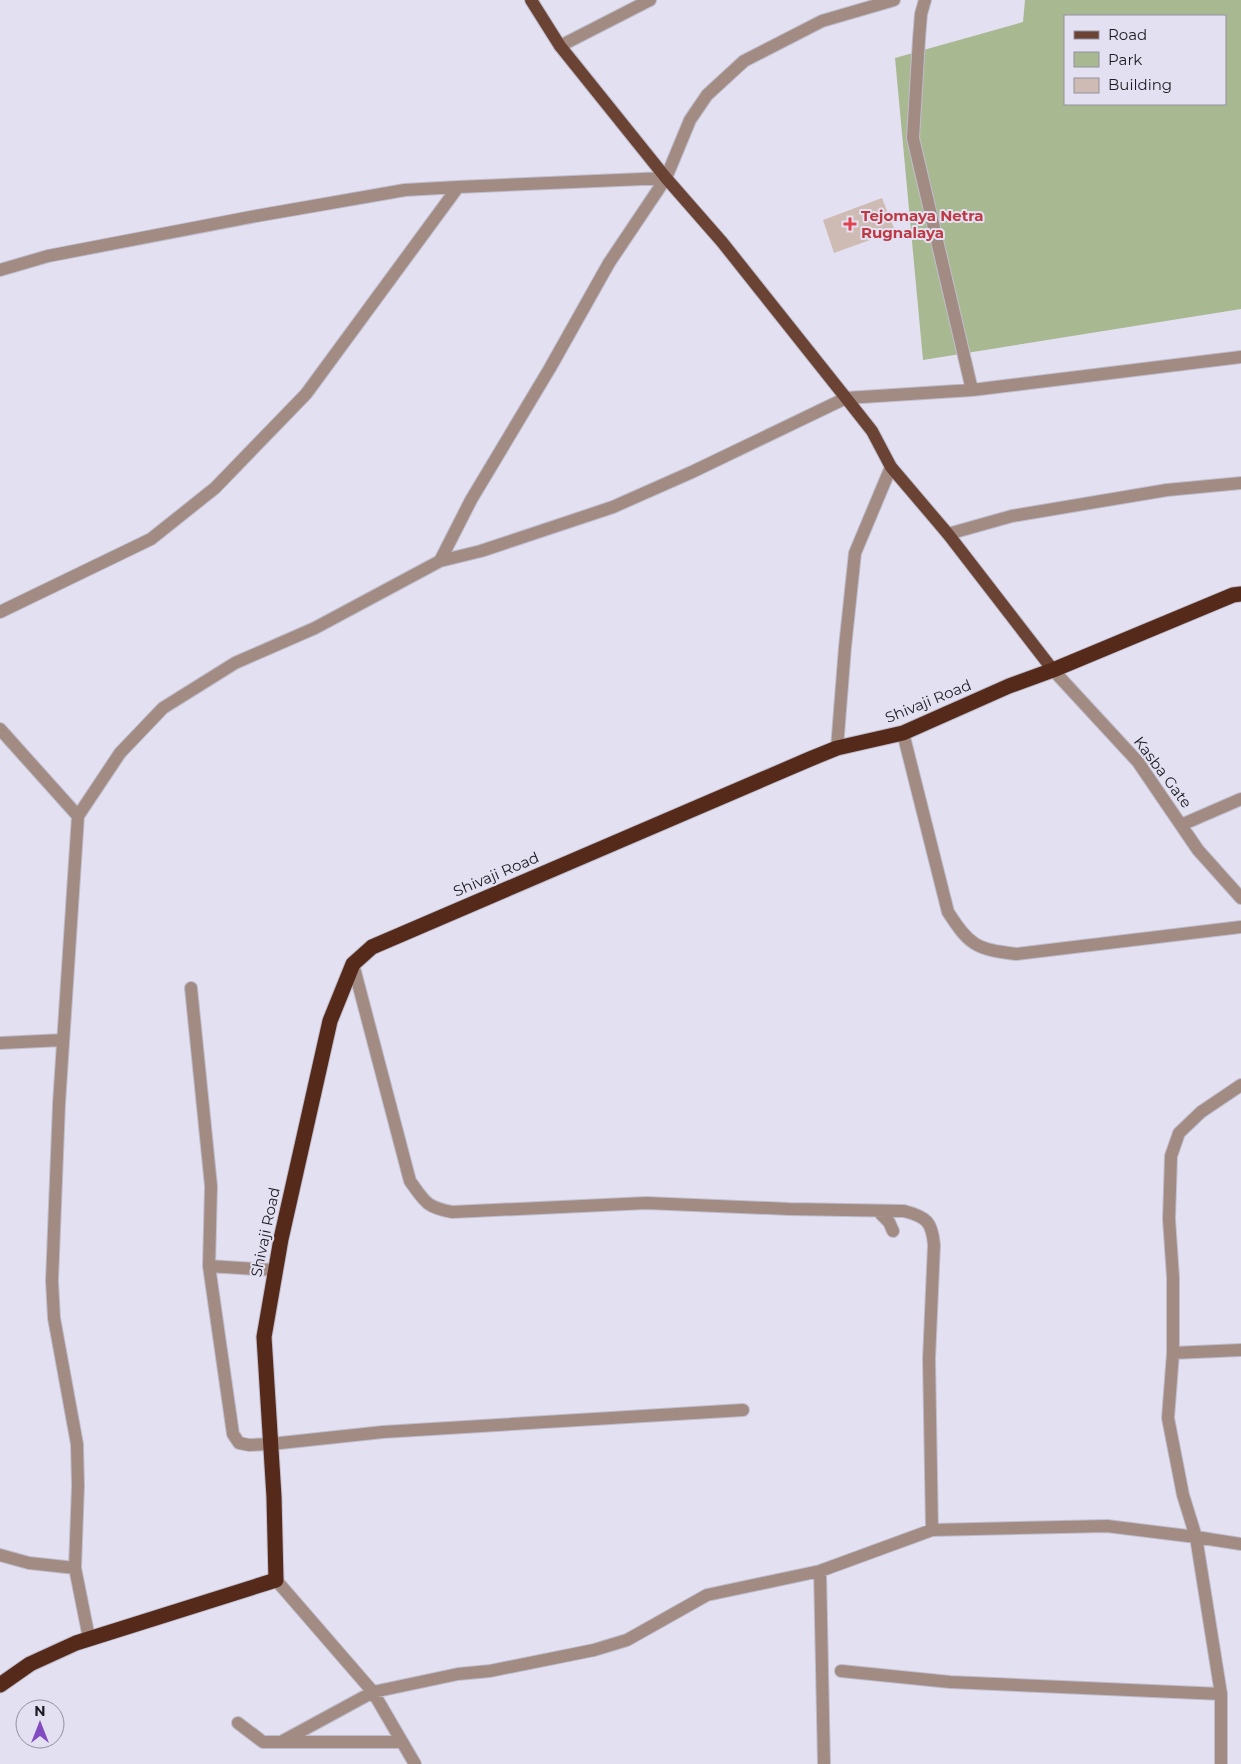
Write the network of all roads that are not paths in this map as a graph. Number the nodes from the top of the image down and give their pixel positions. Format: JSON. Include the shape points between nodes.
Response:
{"nodes":[{"id":1,"x":531,"y":0,"type":"edge"},
{"id":2,"x":650,"y":0,"type":"edge"},
{"id":3,"x":894,"y":0,"type":"edge"},
{"id":4,"x":925,"y":0,"type":"edge"},
{"id":5,"x":560,"y":46,"type":"junction"},
{"id":6,"x":666,"y":178,"type":"junction"},
{"id":7,"x":458,"y":186,"type":"junction"},
{"id":8,"x":0,"y":270,"type":"edge"},
{"id":9,"x":1241,"y":357,"type":"edge"},
{"id":10,"x":972,"y":390,"type":"junction"},
{"id":11,"x":846,"y":398,"type":"junction"},
{"id":12,"x":891,"y":467,"type":"junction"},
{"id":13,"x":1241,"y":483,"type":"edge"},
{"id":14,"x":948,"y":534,"type":"junction"},
{"id":15,"x":440,"y":561,"type":"junction"},
{"id":16,"x":1241,"y":594,"type":"edge"},
{"id":17,"x":0,"y":612,"type":"edge"},
{"id":18,"x":1054,"y":670,"type":"junction"},
{"id":19,"x":0,"y":729,"type":"edge"},
{"id":20,"x":903,"y":733,"type":"junction"},
{"id":21,"x":837,"y":748,"type":"junction"},
{"id":22,"x":1241,"y":799,"type":"edge"},
{"id":23,"x":78,"y":816,"type":"junction"},
{"id":24,"x":1181,"y":825,"type":"junction"},
{"id":25,"x":1241,"y":898,"type":"edge"},
{"id":26,"x":1241,"y":927,"type":"edge"},
{"id":27,"x":353,"y":964,"type":"junction"},
{"id":28,"x":191,"y":988,"type":"dead end"},
{"id":29,"x":63,"y":1040,"type":"junction"},
{"id":30,"x":0,"y":1043,"type":"edge"},
{"id":31,"x":1241,"y":1085,"type":"edge"},
{"id":32,"x":878,"y":1211,"type":"junction"},
{"id":33,"x":892,"y":1231,"type":"dead end"},
{"id":34,"x":209,"y":1266,"type":"junction"},
{"id":35,"x":274,"y":1270,"type":"junction"},
{"id":36,"x":1241,"y":1350,"type":"edge"},
{"id":37,"x":1173,"y":1353,"type":"junction"},
{"id":38,"x":743,"y":1410,"type":"dead end"},
{"id":39,"x":271,"y":1444,"type":"junction"},
{"id":40,"x":932,"y":1530,"type":"junction"},
{"id":41,"x":1196,"y":1537,"type":"junction"},
{"id":42,"x":1241,"y":1544,"type":"edge"},
{"id":43,"x":0,"y":1555,"type":"edge"},
{"id":44,"x":75,"y":1568,"type":"junction"},
{"id":45,"x":820,"y":1571,"type":"junction"},
{"id":46,"x":276,"y":1580,"type":"junction"},
{"id":47,"x":90,"y":1638,"type":"junction"},
{"id":48,"x":841,"y":1671,"type":"dead end"},
{"id":49,"x":0,"y":1685,"type":"edge"},
{"id":50,"x":373,"y":1692,"type":"junction"},
{"id":51,"x":1221,"y":1694,"type":"junction"},
{"id":52,"x":238,"y":1722,"type":"dead end"},
{"id":53,"x":281,"y":1742,"type":"junction"},
{"id":54,"x":402,"y":1742,"type":"junction"},
{"id":55,"x":415,"y":1764,"type":"edge"},
{"id":56,"x":824,"y":1764,"type":"edge"},
{"id":57,"x":1222,"y":1764,"type":"edge"}],
"edges":[{"from":1,"to":5,"type":"main road"},
{"from":2,"to":5,"type":"street"},
{"from":3,"to":6,"type":"street","via":[[822,21],[744,61],[706,95],[690,120]]},
{"from":4,"to":10,"type":"street","via":[[921,14],[913,138]]},
{"from":5,"to":6,"type":"main road"},
{"from":6,"to":7,"type":"street"},
{"from":6,"to":11,"type":"main road","via":[[722,242]]},
{"from":6,"to":15,"type":"street","via":[[608,263],[471,500]]},
{"from":7,"to":8,"type":"street","via":[[406,190],[256,216],[48,256]]},
{"from":7,"to":17,"type":"street","via":[[306,394],[215,488],[151,539]]},
{"from":9,"to":10,"type":"street"},
{"from":10,"to":11,"type":"street"},
{"from":11,"to":12,"type":"main road","via":[[872,431]]},
{"from":11,"to":15,"type":"street","via":[[613,507],[481,551]]},
{"from":12,"to":14,"type":"main road"},
{"from":12,"to":21,"type":"street","via":[[855,552]]},
{"from":13,"to":14,"type":"street","via":[[1167,490],[1012,516]]},
{"from":14,"to":18,"type":"main road"},
{"from":15,"to":23,"type":"street","via":[[315,628],[235,663],[163,708],[120,753]]},
{"from":16,"to":18,"type":"highway","name":"Shivaji Road"},
{"from":18,"to":20,"type":"highway","name":"Shivaji Road","via":[[1009,686]]},
{"from":18,"to":24,"type":"street","name":"Kasba Gate","via":[[1138,762]]},
{"from":19,"to":23,"type":"street"},
{"from":20,"to":21,"type":"highway","name":"Shivaji Road"},
{"from":20,"to":26,"type":"street","via":[[948,912],[961,933],[977,946],[1016,954]]},
{"from":21,"to":27,"type":"highway","name":"Shivaji Road","via":[[372,947]]},
{"from":22,"to":24,"type":"street"},
{"from":23,"to":29,"type":"street"},
{"from":24,"to":25,"type":"street","name":"Kasba Gate","via":[[1198,850]]},
{"from":27,"to":32,"type":"street","via":[[410,1181],[426,1203],[452,1212],[646,1203]]},
{"from":27,"to":35,"type":"highway","name":"Shivaji Road","via":[[330,1021]]},
{"from":28,"to":34,"type":"street","via":[[211,1186]]},
{"from":29,"to":30,"type":"street"},
{"from":29,"to":44,"type":"street","via":[[52,1281],[54,1318],[77,1444]]},
{"from":31,"to":37,"type":"street","via":[[1201,1112],[1179,1133],[1171,1156],[1169,1219]]},
{"from":32,"to":33,"type":"street","via":[[889,1222]]},
{"from":32,"to":40,"type":"street","via":[[918,1214],[927,1220],[932,1232],[929,1359]]},
{"from":34,"to":35,"type":"street"},
{"from":34,"to":39,"type":"street","via":[[233,1434],[239,1443]]},
{"from":35,"to":39,"type":"highway","name":"Shivaji Road","via":[[264,1337]]},
{"from":36,"to":37,"type":"street"},
{"from":37,"to":41,"type":"street","via":[[1168,1418],[1183,1495]]},
{"from":38,"to":39,"type":"street","via":[[383,1432]]},
{"from":39,"to":46,"type":"highway","name":"Shivaji Road"},
{"from":40,"to":41,"type":"street","via":[[1107,1526]]},
{"from":40,"to":45,"type":"street"},
{"from":41,"to":42,"type":"street"},
{"from":41,"to":51,"type":"street"},
{"from":43,"to":44,"type":"street","via":[[29,1563]]},
{"from":44,"to":47,"type":"street"},
{"from":45,"to":50,"type":"street","via":[[706,1595],[627,1640],[594,1650]]},
{"from":45,"to":56,"type":"street"},
{"from":46,"to":47,"type":"highway"},
{"from":46,"to":50,"type":"street"},
{"from":47,"to":49,"type":"highway","via":[[30,1664]]},
{"from":48,"to":51,"type":"street","via":[[950,1682]]},
{"from":50,"to":53,"type":"street"},
{"from":50,"to":54,"type":"street"},
{"from":51,"to":57,"type":"street"},
{"from":52,"to":53,"type":"street","via":[[263,1742]]},
{"from":53,"to":54,"type":"street"},
{"from":54,"to":55,"type":"street"}]}
